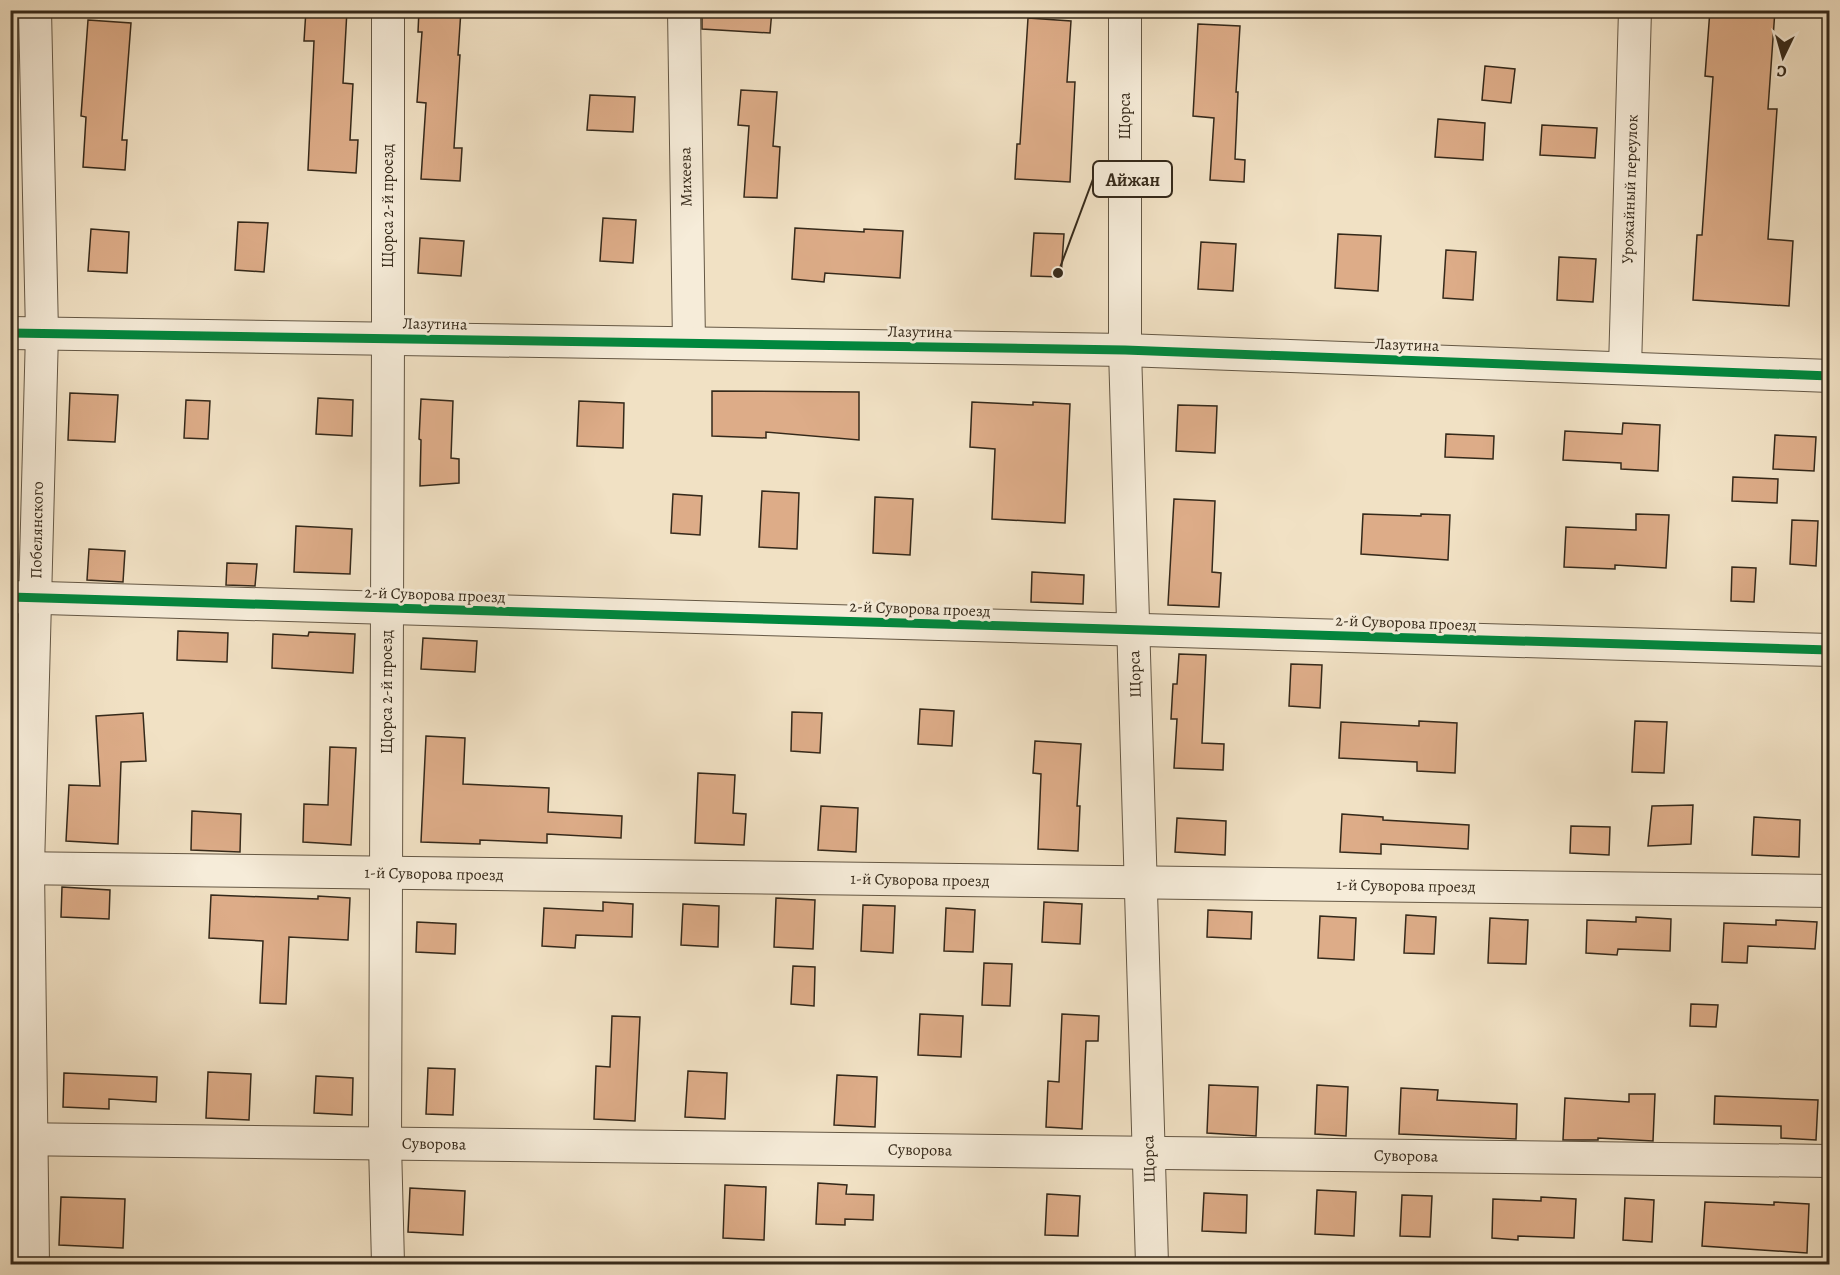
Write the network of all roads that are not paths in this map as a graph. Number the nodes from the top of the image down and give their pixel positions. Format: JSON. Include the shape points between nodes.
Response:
{"nodes":[{"id":1,"x":36,"y":10,"type":"edge"},
{"id":2,"x":388,"y":10,"type":"edge"},
{"id":3,"x":684,"y":10,"type":"edge"},
{"id":4,"x":1125,"y":10,"type":"edge"},
{"id":5,"x":1635,"y":10,"type":"edge"},
{"id":6,"x":10,"y":333,"type":"edge"},
{"id":7,"x":42,"y":333,"type":"junction"},
{"id":8,"x":388,"y":338,"type":"junction"},
{"id":9,"x":689,"y":343,"type":"junction"},
{"id":10,"x":1125,"y":350,"type":"junction"},
{"id":11,"x":1625,"y":368,"type":"junction"},
{"id":12,"x":1830,"y":376,"type":"edge"},
{"id":13,"x":23,"y":598,"type":"edge"},
{"id":14,"x":387,"y":609,"type":"junction"},
{"id":15,"x":1133,"y":630,"type":"junction"},
{"id":16,"x":1830,"y":650,"type":"edge"},
{"id":17,"x":19,"y":868,"type":"edge"},
{"id":18,"x":386,"y":873,"type":"junction"},
{"id":19,"x":1141,"y":882,"type":"junction"},
{"id":20,"x":1830,"y":891,"type":"edge"},
{"id":21,"x":21,"y":1139,"type":"edge"},
{"id":22,"x":385,"y":1144,"type":"junction"},
{"id":23,"x":1149,"y":1153,"type":"junction"},
{"id":24,"x":1830,"y":1161,"type":"edge"},
{"id":25,"x":33,"y":1264,"type":"edge"},
{"id":26,"x":388,"y":1264,"type":"edge"},
{"id":27,"x":1152,"y":1264,"type":"edge"}],
"edges":[{"from":1,"to":7,"type":"street","name":"Побелянского"},
{"from":2,"to":8,"type":"street","name":"Щорса 2-й проезд"},
{"from":3,"to":9,"type":"street","name":"Михеева"},
{"from":4,"to":10,"type":"street","name":"Щорса"},
{"from":5,"to":11,"type":"street","name":"Урожайный переулок"},
{"from":6,"to":7,"type":"street","name":"Лазутина"},
{"from":7,"to":8,"type":"street","name":"Лазутина"},
{"from":7,"to":13,"type":"street","name":"Побелянского"},
{"from":8,"to":9,"type":"street","name":"Лазутина"},
{"from":8,"to":14,"type":"street","name":"Щорса 2-й проезд"},
{"from":9,"to":10,"type":"street","name":"Лазутина"},
{"from":10,"to":11,"type":"street","name":"Лазутина"},
{"from":10,"to":15,"type":"street","name":"Щорса"},
{"from":11,"to":12,"type":"street","name":"Лазутина"},
{"from":13,"to":14,"type":"street","name":"2-й Суворова проезд"},
{"from":13,"to":17,"type":"street","name":"Побелянского"},
{"from":14,"to":15,"type":"street","name":"2-й Суворова проезд"},
{"from":14,"to":18,"type":"street","name":"Щорса 2-й проезд"},
{"from":15,"to":16,"type":"street","name":"2-й Суворова проезд"},
{"from":15,"to":19,"type":"street","name":"Щорса"},
{"from":17,"to":18,"type":"street","name":"1-й Суворова проезд"},
{"from":17,"to":21,"type":"street","name":"Побелянского"},
{"from":18,"to":19,"type":"street","name":"1-й Суворова проезд"},
{"from":18,"to":22,"type":"street","name":"Щорса 2-й проезд"},
{"from":19,"to":20,"type":"street","name":"1-й Суворова проезд"},
{"from":19,"to":23,"type":"street","name":"Щорса"},
{"from":21,"to":22,"type":"street","name":"Суворова"},
{"from":21,"to":25,"type":"street","name":"Побелянского"},
{"from":22,"to":23,"type":"street","name":"Суворова"},
{"from":22,"to":26,"type":"street","name":"Щорса 2-й проезд"},
{"from":23,"to":24,"type":"street","name":"Суворова"},
{"from":23,"to":27,"type":"street","name":"Щорса"}]}
